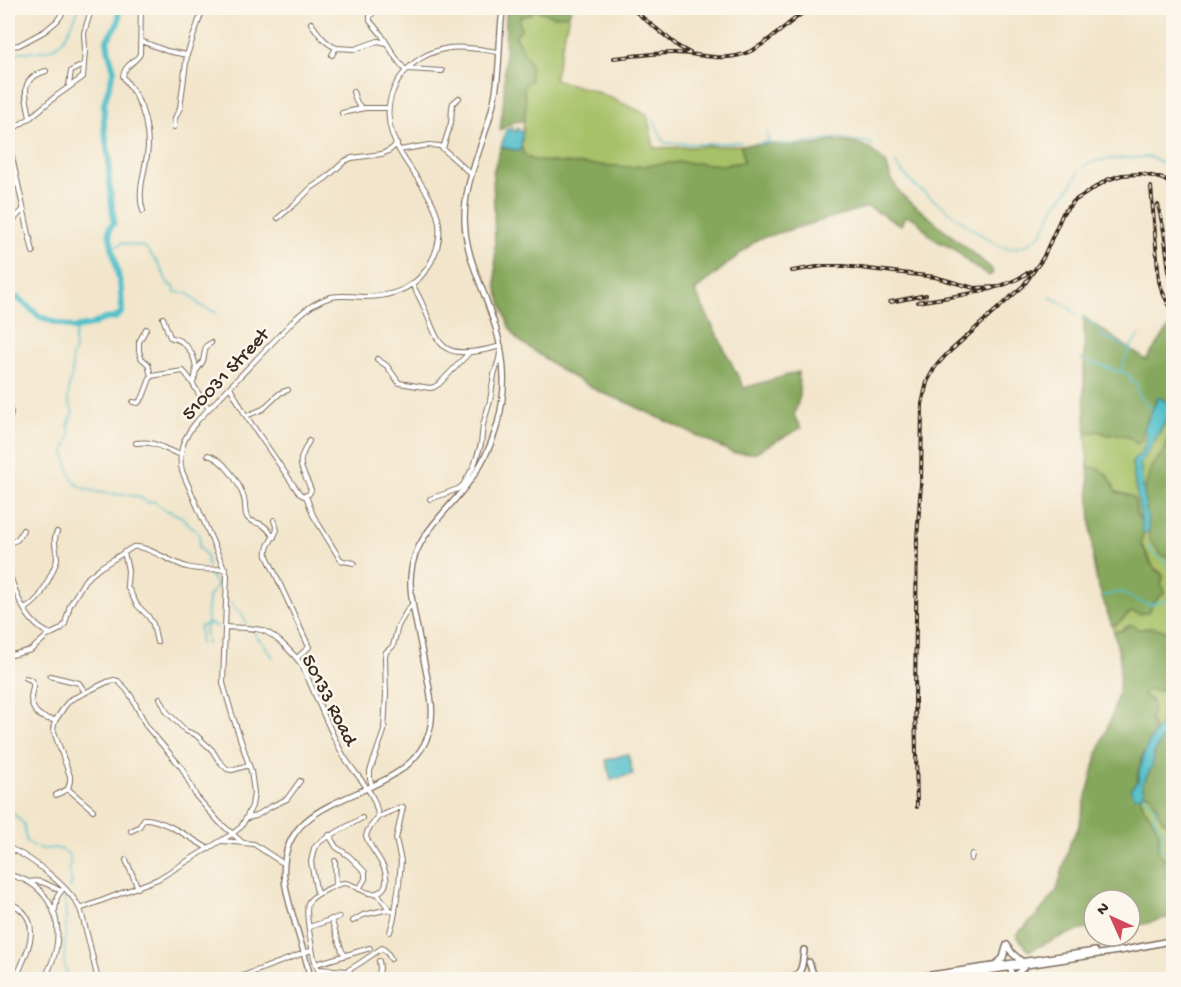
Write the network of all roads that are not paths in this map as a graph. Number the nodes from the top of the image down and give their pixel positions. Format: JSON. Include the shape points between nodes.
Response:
{"nodes":[{"id":1,"x":66,"y":8,"type":"edge"},
{"id":2,"x":141,"y":8,"type":"edge"},
{"id":3,"x":203,"y":8,"type":"edge"},
{"id":4,"x":503,"y":8,"type":"edge"},
{"id":5,"x":91,"y":10,"type":"dead end"},
{"id":6,"x":374,"y":12,"type":"dead end"},
{"id":7,"x":311,"y":23,"type":"dead end"},
{"id":8,"x":141,"y":41,"type":"junction"},
{"id":9,"x":387,"y":43,"type":"junction"},
{"id":10,"x":8,"y":47,"type":"edge"},
{"id":11,"x":338,"y":48,"type":"junction"},
{"id":12,"x":499,"y":52,"type":"junction"},
{"id":13,"x":187,"y":55,"type":"junction"},
{"id":14,"x":332,"y":55,"type":"dead end"},
{"id":15,"x":83,"y":65,"type":"junction"},
{"id":16,"x":406,"y":70,"type":"junction"},
{"id":17,"x":46,"y":71,"type":"dead end"},
{"id":18,"x":442,"y":71,"type":"dead end"},
{"id":19,"x":69,"y":86,"type":"junction"},
{"id":20,"x":352,"y":92,"type":"dead end"},
{"id":21,"x":459,"y":98,"type":"dead end"},
{"id":22,"x":363,"y":108,"type":"junction"},
{"id":23,"x":389,"y":108,"type":"junction"},
{"id":24,"x":342,"y":113,"type":"dead end"},
{"id":25,"x":30,"y":118,"type":"junction"},
{"id":26,"x":174,"y":127,"type":"dead end"},
{"id":27,"x":8,"y":132,"type":"edge"},
{"id":28,"x":8,"y":139,"type":"edge"},
{"id":29,"x":396,"y":144,"type":"junction"},
{"id":30,"x":443,"y":148,"type":"junction"},
{"id":31,"x":399,"y":150,"type":"junction"},
{"id":32,"x":9,"y":156,"type":"edge"},
{"id":33,"x":472,"y":175,"type":"junction"},
{"id":34,"x":17,"y":182,"type":"junction"},
{"id":35,"x":8,"y":191,"type":"edge"},
{"id":36,"x":23,"y":209,"type":"junction"},
{"id":37,"x":143,"y":211,"type":"dead end"},
{"id":38,"x":278,"y":218,"type":"dead end"},
{"id":39,"x":8,"y":225,"type":"edge"},
{"id":40,"x":33,"y":252,"type":"dead end"},
{"id":41,"x":412,"y":284,"type":"junction"},
{"id":42,"x":163,"y":318,"type":"dead end"},
{"id":43,"x":146,"y":329,"type":"dead end"},
{"id":44,"x":211,"y":343,"type":"dead end"},
{"id":45,"x":500,"y":346,"type":"junction"},
{"id":46,"x":470,"y":352,"type":"junction"},
{"id":47,"x":377,"y":359,"type":"dead end"},
{"id":48,"x":197,"y":370,"type":"junction"},
{"id":49,"x":152,"y":376,"type":"junction"},
{"id":50,"x":193,"y":384,"type":"junction"},
{"id":51,"x":230,"y":387,"type":"junction"},
{"id":52,"x":288,"y":390,"type":"dead end"},
{"id":53,"x":133,"y":402,"type":"dead end"},
{"id":54,"x":8,"y":405,"type":"edge"},
{"id":55,"x":209,"y":408,"type":"junction"},
{"id":56,"x":246,"y":416,"type":"junction"},
{"id":57,"x":8,"y":425,"type":"edge"},
{"id":58,"x":309,"y":441,"type":"dead end"},
{"id":59,"x":136,"y":444,"type":"dead end"},
{"id":60,"x":180,"y":454,"type":"junction"},
{"id":61,"x":208,"y":455,"type":"dead end"},
{"id":62,"x":306,"y":496,"type":"junction"},
{"id":63,"x":430,"y":499,"type":"dead end"},
{"id":64,"x":274,"y":520,"type":"dead end"},
{"id":65,"x":23,"y":530,"type":"dead end"},
{"id":66,"x":57,"y":532,"type":"dead end"},
{"id":67,"x":274,"y":537,"type":"junction"},
{"id":68,"x":8,"y":543,"type":"edge"},
{"id":69,"x":124,"y":552,"type":"junction"},
{"id":70,"x":354,"y":563,"type":"dead end"},
{"id":71,"x":8,"y":569,"type":"edge"},
{"id":72,"x":226,"y":569,"type":"junction"},
{"id":73,"x":413,"y":604,"type":"junction"},
{"id":74,"x":25,"y":609,"type":"junction"},
{"id":75,"x":226,"y":627,"type":"junction"},
{"id":76,"x":51,"y":634,"type":"junction"},
{"id":77,"x":157,"y":642,"type":"dead end"},
{"id":78,"x":8,"y":656,"type":"edge"},
{"id":79,"x":297,"y":658,"type":"junction"},
{"id":80,"x":50,"y":676,"type":"dead end"},
{"id":81,"x":26,"y":678,"type":"dead end"},
{"id":82,"x":85,"y":692,"type":"junction"},
{"id":83,"x":160,"y":698,"type":"dead end"},
{"id":84,"x":56,"y":720,"type":"junction"},
{"id":85,"x":249,"y":765,"type":"junction"},
{"id":86,"x":300,"y":781,"type":"dead end"},
{"id":87,"x":370,"y":787,"type":"junction"},
{"id":88,"x":68,"y":789,"type":"junction"},
{"id":89,"x":56,"y":795,"type":"dead end"},
{"id":90,"x":93,"y":810,"type":"dead end"},
{"id":91,"x":378,"y":817,"type":"junction"},
{"id":92,"x":246,"y":818,"type":"junction"},
{"id":93,"x":362,"y":818,"type":"dead end"},
{"id":94,"x":131,"y":831,"type":"dead end"},
{"id":95,"x":232,"y":834,"type":"junction"},
{"id":96,"x":329,"y":835,"type":"junction"},
{"id":97,"x":223,"y":841,"type":"junction"},
{"id":98,"x":243,"y":843,"type":"junction"},
{"id":99,"x":8,"y":848,"type":"edge"},
{"id":100,"x":209,"y":849,"type":"junction"},
{"id":101,"x":126,"y":860,"type":"dead end"},
{"id":102,"x":335,"y":861,"type":"dead end"},
{"id":103,"x":284,"y":864,"type":"junction"},
{"id":104,"x":8,"y":875,"type":"edge"},
{"id":105,"x":29,"y":882,"type":"junction"},
{"id":106,"x":336,"y":885,"type":"junction"},
{"id":107,"x":138,"y":888,"type":"junction"},
{"id":108,"x":359,"y":889,"type":"junction"},
{"id":109,"x":62,"y":890,"type":"junction"},
{"id":110,"x":377,"y":892,"type":"junction"},
{"id":111,"x":317,"y":894,"type":"junction"},
{"id":112,"x":8,"y":902,"type":"edge"},
{"id":113,"x":80,"y":909,"type":"junction"},
{"id":114,"x":389,"y":909,"type":"junction"},
{"id":115,"x":395,"y":913,"type":"junction"},
{"id":116,"x":55,"y":914,"type":"junction"},
{"id":117,"x":339,"y":917,"type":"dead end"},
{"id":118,"x":331,"y":920,"type":"junction"},
{"id":119,"x":353,"y":921,"type":"dead end"},
{"id":120,"x":309,"y":927,"type":"junction"},
{"id":121,"x":390,"y":932,"type":"dead end"},
{"id":122,"x":1173,"y":940,"type":"edge"},
{"id":123,"x":370,"y":948,"type":"dead end"},
{"id":124,"x":312,"y":950,"type":"junction"},
{"id":125,"x":804,"y":950,"type":"dead end"},
{"id":126,"x":304,"y":954,"type":"junction"},
{"id":127,"x":346,"y":956,"type":"junction"},
{"id":128,"x":391,"y":959,"type":"dead end"},
{"id":129,"x":379,"y":961,"type":"dead end"},
{"id":130,"x":809,"y":962,"type":"dead end"},
{"id":131,"x":1024,"y":963,"type":"junction"},
{"id":132,"x":992,"y":966,"type":"junction"},
{"id":133,"x":317,"y":967,"type":"junction"},
{"id":134,"x":1010,"y":967,"type":"junction"},
{"id":135,"x":309,"y":971,"type":"junction"},
{"id":136,"x":15,"y":980,"type":"edge"},
{"id":137,"x":44,"y":980,"type":"edge"},
{"id":138,"x":98,"y":980,"type":"edge"},
{"id":139,"x":232,"y":980,"type":"edge"},
{"id":140,"x":295,"y":980,"type":"edge"},
{"id":141,"x":312,"y":980,"type":"edge"},
{"id":142,"x":322,"y":980,"type":"edge"},
{"id":143,"x":378,"y":980,"type":"edge"},
{"id":144,"x":715,"y":980,"type":"edge"},
{"id":145,"x":775,"y":980,"type":"edge"},
{"id":146,"x":787,"y":980,"type":"edge"},
{"id":147,"x":821,"y":980,"type":"edge"},
{"id":148,"x":896,"y":980,"type":"edge"},
{"id":149,"x":929,"y":980,"type":"edge"},
{"id":150,"x":1015,"y":980,"type":"edge"}],
"edges":[{"from":1,"to":10,"type":"street","via":[[45,31]]},
{"from":2,"to":8,"type":"street"},
{"from":3,"to":13,"type":"street"},
{"from":4,"to":12,"type":"street"},
{"from":5,"to":15,"type":"street","via":[[84,33]]},
{"from":6,"to":9,"type":"street","via":[[369,20]]},
{"from":7,"to":11,"type":"street","via":[[326,42]]},
{"from":8,"to":13,"type":"street"},
{"from":8,"to":37,"type":"street","via":[[140,56],[128,65],[123,76],[147,129]]},
{"from":9,"to":11,"type":"street"},
{"from":9,"to":16,"type":"street"},
{"from":11,"to":14,"type":"street"},
{"from":12,"to":16,"type":"street","name":"510031 Street","via":[[461,47],[438,50],[421,57]]},
{"from":12,"to":33,"type":"street","via":[[495,98]]},
{"from":13,"to":26,"type":"street"},
{"from":15,"to":19,"type":"street","via":[[71,71]]},
{"from":15,"to":19,"type":"street","via":[[82,79]]},
{"from":16,"to":18,"type":"street"},
{"from":16,"to":23,"type":"street","name":"510031 Street","via":[[396,85]]},
{"from":17,"to":25,"type":"street","via":[[32,76],[25,89]]},
{"from":19,"to":25,"type":"street"},
{"from":20,"to":22,"type":"street"},
{"from":21,"to":30,"type":"street","via":[[453,103]]},
{"from":22,"to":23,"type":"street"},
{"from":22,"to":24,"type":"street"},
{"from":23,"to":29,"type":"street","name":"510031 Street"},
{"from":25,"to":27,"type":"street"},
{"from":28,"to":32,"type":"street"},
{"from":29,"to":31,"type":"street","name":"510031 Street"},
{"from":29,"to":38,"type":"street","via":[[382,154],[342,163]]},
{"from":30,"to":31,"type":"street","via":[[429,145]]},
{"from":30,"to":33,"type":"street"},
{"from":31,"to":41,"type":"street","name":"510031 Street","via":[[432,200],[439,222],[434,256]]},
{"from":32,"to":34,"type":"street"},
{"from":33,"to":45,"type":"street","via":[[464,208],[466,238]]},
{"from":34,"to":35,"type":"street"},
{"from":34,"to":36,"type":"street"},
{"from":36,"to":39,"type":"street"},
{"from":36,"to":40,"type":"street"},
{"from":41,"to":46,"type":"street","via":[[441,344],[453,352]]},
{"from":41,"to":51,"type":"street","name":"510031 Street","via":[[385,296],[338,296],[312,305]]},
{"from":42,"to":48,"type":"street","via":[[170,337],[182,342],[191,353]]},
{"from":43,"to":49,"type":"street","via":[[139,351]]},
{"from":44,"to":48,"type":"street","via":[[206,346]]},
{"from":45,"to":46,"type":"street"},
{"from":45,"to":63,"type":"street","via":[[478,458],[458,489]]},
{"from":45,"to":73,"type":"street","via":[[503,393],[493,438],[471,480],[416,552],[410,574]]},
{"from":46,"to":47,"type":"street","via":[[434,387],[400,383]]},
{"from":48,"to":50,"type":"street"},
{"from":49,"to":50,"type":"street","via":[[183,371]]},
{"from":49,"to":53,"type":"street","via":[[142,400]]},
{"from":50,"to":55,"type":"street"},
{"from":51,"to":55,"type":"street","name":"510031 Street"},
{"from":51,"to":56,"type":"street"},
{"from":52,"to":56,"type":"street"},
{"from":54,"to":57,"type":"street"},
{"from":55,"to":60,"type":"street","name":"510031 Street","via":[[185,437]]},
{"from":56,"to":62,"type":"street","via":[[297,490]]},
{"from":58,"to":62,"type":"street","via":[[300,462],[311,490]]},
{"from":59,"to":60,"type":"street","via":[[153,443]]},
{"from":60,"to":72,"type":"street","via":[[182,471]]},
{"from":61,"to":67,"type":"street","via":[[220,460],[233,478],[243,495],[248,518]]},
{"from":62,"to":70,"type":"street","via":[[340,559]]},
{"from":64,"to":67,"type":"street"},
{"from":65,"to":68,"type":"street","via":[[17,540]]},
{"from":66,"to":74,"type":"street","via":[[56,564],[40,596]]},
{"from":67,"to":79,"type":"street","via":[[266,553],[309,647]]},
{"from":69,"to":72,"type":"street","via":[[141,547],[187,567]]},
{"from":69,"to":76,"type":"street","via":[[85,580],[70,605],[64,627]]},
{"from":69,"to":77,"type":"street","via":[[129,590],[148,616]]},
{"from":71,"to":74,"type":"street"},
{"from":72,"to":75,"type":"street"},
{"from":73,"to":87,"type":"street","via":[[398,626],[393,646],[385,654],[384,731],[370,771]]},
{"from":73,"to":87,"type":"street","via":[[431,702],[430,731],[412,762]]},
{"from":74,"to":76,"type":"street","via":[[38,627]]},
{"from":75,"to":79,"type":"street","name":"50133 Road","via":[[264,631]]},
{"from":75,"to":85,"type":"street","via":[[223,683]]},
{"from":76,"to":78,"type":"street","via":[[31,650]]},
{"from":79,"to":87,"type":"street","name":"50133 Road","via":[[343,755]]},
{"from":80,"to":82,"type":"street","via":[[79,683]]},
{"from":81,"to":84,"type":"street","via":[[33,683],[32,699],[37,714]]},
{"from":82,"to":84,"type":"street","via":[[68,702]]},
{"from":82,"to":95,"type":"street","via":[[114,680],[121,684],[147,727],[182,768],[196,796]]},
{"from":83,"to":85,"type":"street","via":[[166,710],[212,750],[227,769]]},
{"from":84,"to":88,"type":"street","via":[[53,729],[70,776]]},
{"from":85,"to":92,"type":"street","via":[[254,793]]},
{"from":86,"to":92,"type":"street","via":[[287,799]]},
{"from":87,"to":91,"type":"street"},
{"from":87,"to":103,"type":"street","via":[[309,818],[294,835]]},
{"from":88,"to":89,"type":"street"},
{"from":88,"to":90,"type":"street"},
{"from":91,"to":110,"type":"street","via":[[366,836],[386,877],[385,886]]},
{"from":91,"to":115,"type":"street","via":[[403,808],[396,840],[401,861]]},
{"from":92,"to":95,"type":"street"},
{"from":93,"to":96,"type":"street"},
{"from":94,"to":100,"type":"street","via":[[149,819]]},
{"from":95,"to":97,"type":"street"},
{"from":95,"to":98,"type":"street"},
{"from":96,"to":108,"type":"street","via":[[336,847],[365,872]]},
{"from":96,"to":111,"type":"street","via":[[318,842],[312,855]]},
{"from":97,"to":98,"type":"street"},
{"from":97,"to":100,"type":"street"},
{"from":98,"to":103,"type":"street","via":[[257,846]]},
{"from":99,"to":109,"type":"street","via":[[35,863]]},
{"from":100,"to":107,"type":"street"},
{"from":101,"to":107,"type":"street"},
{"from":102,"to":106,"type":"street"},
{"from":103,"to":126,"type":"street","via":[[287,893]]},
{"from":104,"to":105,"type":"street"},
{"from":105,"to":109,"type":"street","via":[[38,881]]},
{"from":105,"to":116,"type":"street","via":[[45,896]]},
{"from":106,"to":108,"type":"street"},
{"from":106,"to":111,"type":"street"},
{"from":107,"to":113,"type":"street"},
{"from":108,"to":110,"type":"street"},
{"from":109,"to":113,"type":"street"},
{"from":109,"to":116,"type":"street"},
{"from":110,"to":114,"type":"street"},
{"from":111,"to":120,"type":"street","via":[[308,904]]},
{"from":112,"to":136,"type":"street","via":[[23,912],[31,928],[29,946]]},
{"from":113,"to":138,"type":"street"},
{"from":114,"to":115,"type":"street"},
{"from":114,"to":119,"type":"street"},
{"from":115,"to":121,"type":"street"},
{"from":116,"to":137,"type":"street","via":[[56,950]]},
{"from":117,"to":118,"type":"street"},
{"from":118,"to":120,"type":"street"},
{"from":118,"to":127,"type":"street"},
{"from":120,"to":124,"type":"street"},
{"from":122,"to":131,"type":"main road"},
{"from":123,"to":127,"type":"street"},
{"from":124,"to":126,"type":"street"},
{"from":124,"to":133,"type":"street"},
{"from":125,"to":146,"type":"main road","via":[[800,972]]},
{"from":126,"to":135,"type":"street"},
{"from":126,"to":139,"type":"street"},
{"from":127,"to":133,"type":"street"},
{"from":128,"to":133,"type":"street","via":[[382,948],[347,970]]},
{"from":129,"to":143,"type":"street"},
{"from":130,"to":147,"type":"main road","via":[[813,974]]},
{"from":131,"to":132,"type":"main road"},
{"from":131,"to":132,"type":"main road","via":[[1006,945],[1003,958]]},
{"from":131,"to":134,"type":"main road"},
{"from":131,"to":150,"type":"main road"},
{"from":132,"to":148,"type":"main road"},
{"from":133,"to":142,"type":"street"},
{"from":134,"to":149,"type":"main road"},
{"from":134,"to":150,"type":"street"},
{"from":135,"to":140,"type":"street"},
{"from":135,"to":141,"type":"street"},
{"from":144,"to":145,"type":"main road"}]}
